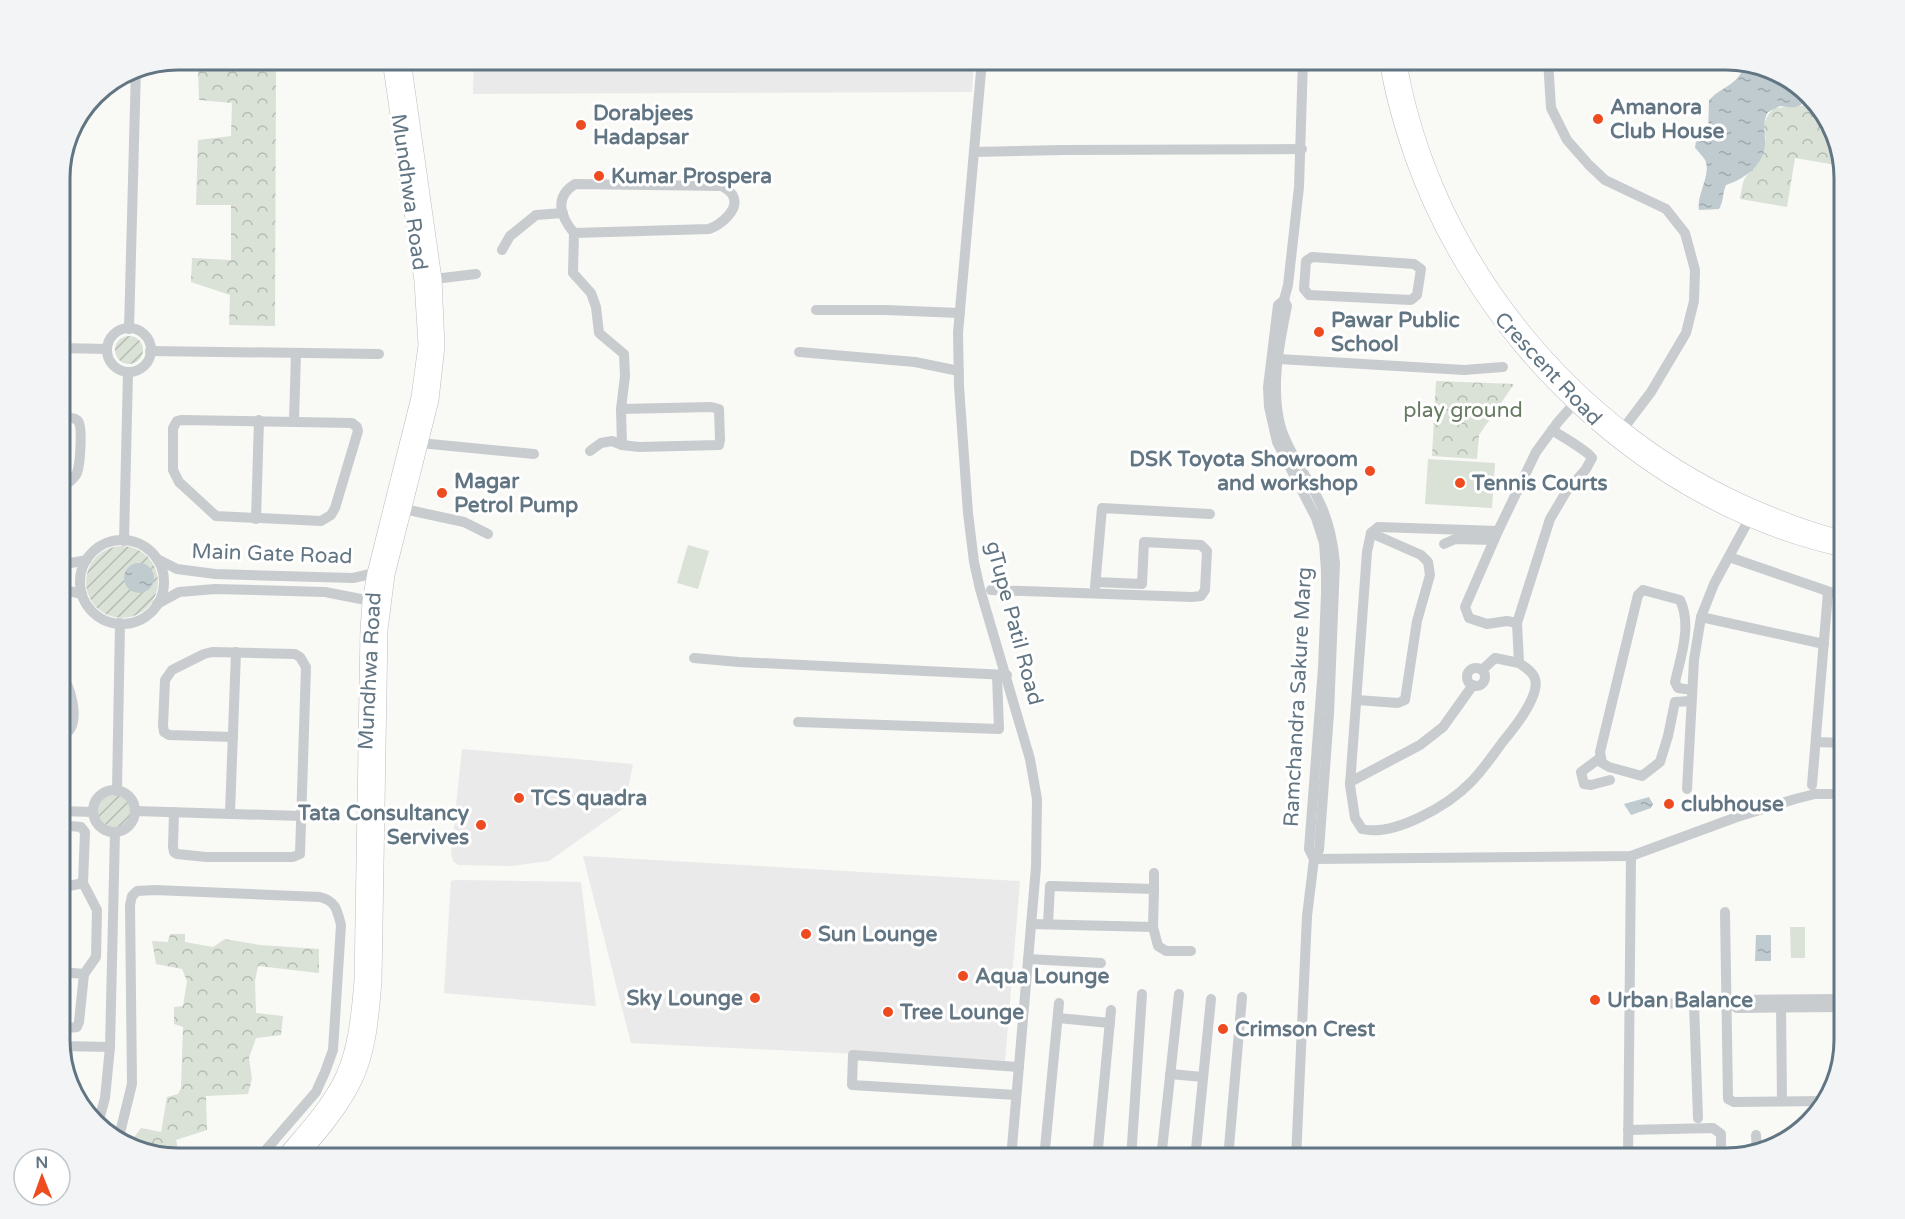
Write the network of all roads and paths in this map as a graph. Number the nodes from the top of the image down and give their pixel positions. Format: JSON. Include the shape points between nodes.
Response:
{"nodes":[{"id":1,"x":981,"y":70,"type":"edge"},
{"id":2,"x":1303,"y":70,"type":"edge"},
{"id":3,"x":1389,"y":70,"type":"edge"},
{"id":4,"x":1401,"y":70,"type":"edge"},
{"id":5,"x":1549,"y":70,"type":"edge"},
{"id":6,"x":392,"y":71,"type":"edge"},
{"id":7,"x":405,"y":71,"type":"edge"},
{"id":8,"x":136,"y":80,"type":"edge"},
{"id":9,"x":1302,"y":149,"type":"junction"},
{"id":10,"x":974,"y":152,"type":"junction"},
{"id":11,"x":563,"y":213,"type":"junction"},
{"id":12,"x":574,"y":233,"type":"junction"},
{"id":13,"x":502,"y":250,"type":"dead end"},
{"id":14,"x":1290,"y":272,"type":"junction"},
{"id":15,"x":1305,"y":273,"type":"junction"},
{"id":16,"x":476,"y":274,"type":"dead end"},
{"id":17,"x":434,"y":279,"type":"junction"},
{"id":18,"x":1284,"y":300,"type":"junction"},
{"id":19,"x":816,"y":310,"type":"dead end"},
{"id":20,"x":960,"y":313,"type":"junction"},
{"id":21,"x":129,"y":329,"type":"junction"},
{"id":22,"x":71,"y":348,"type":"edge"},
{"id":23,"x":107,"y":349,"type":"junction"},
{"id":24,"x":150,"y":351,"type":"junction"},
{"id":25,"x":296,"y":352,"type":"junction"},
{"id":26,"x":799,"y":352,"type":"dead end"},
{"id":27,"x":379,"y":354,"type":"dead end"},
{"id":28,"x":1279,"y":359,"type":"junction"},
{"id":29,"x":1503,"y":367,"type":"dead end"},
{"id":30,"x":959,"y":371,"type":"junction"},
{"id":31,"x":128,"y":372,"type":"junction"},
{"id":32,"x":1579,"y":398,"type":"junction"},
{"id":33,"x":621,"y":409,"type":"junction"},
{"id":34,"x":71,"y":418,"type":"edge"},
{"id":35,"x":259,"y":420,"type":"junction"},
{"id":36,"x":294,"y":421,"type":"junction"},
{"id":37,"x":1623,"y":429,"type":"junction"},
{"id":38,"x":1552,"y":430,"type":"junction"},
{"id":39,"x":420,"y":443,"type":"junction"},
{"id":40,"x":622,"y":445,"type":"junction"},
{"id":41,"x":590,"y":451,"type":"dead end"},
{"id":42,"x":534,"y":454,"type":"dead end"},
{"id":43,"x":71,"y":481,"type":"edge"},
{"id":44,"x":1306,"y":487,"type":"junction"},
{"id":45,"x":404,"y":508,"type":"junction"},
{"id":46,"x":1752,"y":513,"type":"junction"},
{"id":47,"x":1210,"y":514,"type":"dead end"},
{"id":48,"x":256,"y":519,"type":"junction"},
{"id":49,"x":1371,"y":532,"type":"junction"},
{"id":50,"x":488,"y":534,"type":"dead end"},
{"id":51,"x":1496,"y":536,"type":"junction"},
{"id":52,"x":1834,"y":536,"type":"edge"},
{"id":53,"x":124,"y":541,"type":"junction"},
{"id":54,"x":1444,"y":544,"type":"dead end"},
{"id":55,"x":1834,"y":548,"type":"edge"},
{"id":56,"x":1729,"y":557,"type":"junction"},
{"id":57,"x":157,"y":559,"type":"junction"},
{"id":58,"x":87,"y":560,"type":"junction"},
{"id":59,"x":71,"y":563,"type":"edge"},
{"id":60,"x":381,"y":574,"type":"junction"},
{"id":61,"x":1095,"y":588,"type":"junction"},
{"id":62,"x":992,"y":590,"type":"dead end"},
{"id":63,"x":1828,"y":591,"type":"junction"},
{"id":64,"x":71,"y":592,"type":"edge"},
{"id":65,"x":1834,"y":592,"type":"edge"},
{"id":66,"x":82,"y":594,"type":"junction"},
{"id":67,"x":376,"y":602,"type":"junction"},
{"id":68,"x":157,"y":604,"type":"junction"},
{"id":69,"x":1701,"y":617,"type":"junction"},
{"id":70,"x":120,"y":623,"type":"junction"},
{"id":71,"x":1517,"y":623,"type":"junction"},
{"id":72,"x":1824,"y":644,"type":"junction"},
{"id":73,"x":236,"y":652,"type":"junction"},
{"id":74,"x":694,"y":658,"type":"dead end"},
{"id":75,"x":1519,"y":663,"type":"junction"},
{"id":76,"x":1002,"y":675,"type":"junction"},
{"id":77,"x":71,"y":696,"type":"edge"},
{"id":78,"x":1691,"y":696,"type":"junction"},
{"id":79,"x":1357,"y":700,"type":"junction"},
{"id":80,"x":798,"y":722,"type":"dead end"},
{"id":81,"x":71,"y":727,"type":"edge"},
{"id":82,"x":233,"y":737,"type":"junction"},
{"id":83,"x":1816,"y":742,"type":"junction"},
{"id":84,"x":1834,"y":743,"type":"edge"},
{"id":85,"x":1600,"y":758,"type":"junction"},
{"id":86,"x":1610,"y":780,"type":"dead end"},
{"id":87,"x":1350,"y":782,"type":"junction"},
{"id":88,"x":1812,"y":785,"type":"dead end"},
{"id":89,"x":1687,"y":789,"type":"dead end"},
{"id":90,"x":117,"y":791,"type":"junction"},
{"id":91,"x":1834,"y":794,"type":"edge"},
{"id":92,"x":71,"y":811,"type":"edge"},
{"id":93,"x":135,"y":811,"type":"junction"},
{"id":94,"x":93,"y":812,"type":"junction"},
{"id":95,"x":174,"y":812,"type":"junction"},
{"id":96,"x":230,"y":813,"type":"junction"},
{"id":97,"x":301,"y":816,"type":"junction"},
{"id":98,"x":71,"y":826,"type":"edge"},
{"id":99,"x":114,"y":832,"type":"junction"},
{"id":100,"x":1631,"y":856,"type":"junction"},
{"id":101,"x":1314,"y":859,"type":"junction"},
{"id":102,"x":1154,"y":873,"type":"dead end"},
{"id":103,"x":82,"y":883,"type":"junction"},
{"id":104,"x":71,"y":886,"type":"edge"},
{"id":105,"x":1154,"y":890,"type":"junction"},
{"id":106,"x":1725,"y":912,"type":"dead end"},
{"id":107,"x":1031,"y":924,"type":"junction"},
{"id":108,"x":1048,"y":924,"type":"junction"},
{"id":109,"x":1153,"y":927,"type":"junction"},
{"id":110,"x":112,"y":948,"type":"junction"},
{"id":111,"x":132,"y":949,"type":"junction"},
{"id":112,"x":1191,"y":951,"type":"dead end"},
{"id":113,"x":1028,"y":959,"type":"junction"},
{"id":114,"x":1101,"y":963,"type":"dead end"},
{"id":115,"x":71,"y":973,"type":"edge"},
{"id":116,"x":84,"y":974,"type":"junction"},
{"id":117,"x":1142,"y":994,"type":"dead end"},
{"id":118,"x":1179,"y":994,"type":"dead end"},
{"id":119,"x":1242,"y":996,"type":"dead end"},
{"id":120,"x":1211,"y":999,"type":"dead end"},
{"id":121,"x":1059,"y":1003,"type":"dead end"},
{"id":122,"x":1629,"y":1003,"type":"junction"},
{"id":123,"x":1781,"y":1003,"type":"junction"},
{"id":124,"x":1834,"y":1003,"type":"edge"},
{"id":125,"x":1694,"y":1004,"type":"junction"},
{"id":126,"x":1729,"y":1004,"type":"junction"},
{"id":127,"x":1111,"y":1010,"type":"dead end"},
{"id":128,"x":1058,"y":1018,"type":"junction"},
{"id":129,"x":1110,"y":1023,"type":"junction"},
{"id":130,"x":71,"y":1028,"type":"edge"},
{"id":131,"x":71,"y":1046,"type":"edge"},
{"id":132,"x":110,"y":1047,"type":"junction"},
{"id":133,"x":1014,"y":1066,"type":"junction"},
{"id":134,"x":1170,"y":1074,"type":"junction"},
{"id":135,"x":1203,"y":1077,"type":"junction"},
{"id":136,"x":1013,"y":1095,"type":"junction"},
{"id":137,"x":1782,"y":1101,"type":"junction"},
{"id":138,"x":1816,"y":1101,"type":"edge"},
{"id":139,"x":100,"y":1115,"type":"edge"},
{"id":140,"x":1698,"y":1118,"type":"dead end"},
{"id":141,"x":1628,"y":1130,"type":"junction"},
{"id":142,"x":120,"y":1131,"type":"edge"},
{"id":143,"x":1756,"y":1135,"type":"dead end"},
{"id":144,"x":1757,"y":1144,"type":"edge"},
{"id":145,"x":268,"y":1148,"type":"edge"},
{"id":146,"x":291,"y":1148,"type":"edge"},
{"id":147,"x":306,"y":1148,"type":"edge"},
{"id":148,"x":1011,"y":1148,"type":"edge"},
{"id":149,"x":1045,"y":1148,"type":"edge"},
{"id":150,"x":1098,"y":1148,"type":"edge"},
{"id":151,"x":1132,"y":1148,"type":"edge"},
{"id":152,"x":1162,"y":1148,"type":"edge"},
{"id":153,"x":1196,"y":1148,"type":"edge"},
{"id":154,"x":1229,"y":1148,"type":"edge"},
{"id":155,"x":1296,"y":1148,"type":"edge"},
{"id":156,"x":1628,"y":1148,"type":"edge"},
{"id":157,"x":1721,"y":1148,"type":"edge"}],
"edges":[{"from":1,"to":10,"type":"street","name":"gTupe Patil Road"},
{"from":2,"to":9,"type":"street","name":"Ramchandra Sakure Marg"},
{"from":3,"to":32,"type":"main road","name":"Crescent Road","via":[[1403,130],[1450,243],[1488,306],[1510,333]]},
{"from":4,"to":32,"type":"main road","name":"Crescent Road","via":[[1420,144],[1461,238],[1498,299]]},
{"from":5,"to":37,"type":"street","via":[[1551,108],[1567,140],[1605,180],[1666,209],[1685,233],[1695,270],[1694,302],[1686,333],[1651,392]]},
{"from":6,"to":60,"type":"highway","name":"Mundhwa Road","via":[[423,291],[426,345],[419,397]]},
{"from":7,"to":17,"type":"highway","name":"Mundhwa Road"},
{"from":8,"to":21,"type":"street"},
{"from":9,"to":10,"type":"street"},
{"from":9,"to":14,"type":"street","name":"Ramchandra Sakure Marg"},
{"from":10,"to":20,"type":"street","name":"gTupe Patil Road"},
{"from":11,"to":12,"type":"street"},
{"from":11,"to":12,"type":"street","via":[[564,190],[575,184],[722,186],[732,193],[734,200],[721,225],[709,229]]},
{"from":11,"to":13,"type":"street","via":[[536,214],[510,236]]},
{"from":12,"to":33,"type":"street","via":[[573,273],[591,293],[599,333],[624,354]]},
{"from":14,"to":15,"type":"street"},
{"from":14,"to":18,"type":"street","name":"Ramchandra Sakure Marg"},
{"from":15,"to":15,"type":"street","via":[[1306,261],[1312,256],[1414,264],[1421,269],[1417,295],[1411,300],[1309,295],[1304,289]]},
{"from":16,"to":17,"type":"street"},
{"from":17,"to":39,"type":"highway","name":"Mundhwa Road","via":[[437,361]]},
{"from":18,"to":28,"type":"street","name":"Ramchandra Sakure Marg","via":[[1287,306]]},
{"from":18,"to":44,"type":"street","name":"Ramchandra Sakure Marg","via":[[1278,305],[1269,407],[1277,442]]},
{"from":19,"to":20,"type":"street"},
{"from":20,"to":30,"type":"street","name":"gTupe Patil Road"},
{"from":21,"to":23,"type":"street","via":[[115,333]]},
{"from":21,"to":24,"type":"street","via":[[143,334]]},
{"from":22,"to":23,"type":"street"},
{"from":23,"to":31,"type":"street","via":[[114,366]]},
{"from":24,"to":25,"type":"street"},
{"from":24,"to":31,"type":"street","via":[[142,367]]},
{"from":25,"to":27,"type":"street"},
{"from":25,"to":36,"type":"street"},
{"from":26,"to":30,"type":"street","via":[[915,362]]},
{"from":28,"to":29,"type":"street","via":[[1464,370]]},
{"from":28,"to":44,"type":"street","name":"Ramchandra Sakure Marg","via":[[1277,407]]},
{"from":30,"to":76,"type":"street","name":"gTupe Patil Road","via":[[974,562]]},
{"from":31,"to":53,"type":"street"},
{"from":32,"to":37,"type":"main road","name":"Crescent Road"},
{"from":32,"to":38,"type":"street"},
{"from":32,"to":46,"type":"main road","name":"Crescent Road","via":[[1627,448],[1655,467],[1705,497]]},
{"from":33,"to":40,"type":"street"},
{"from":33,"to":40,"type":"street","via":[[716,408],[720,440],[719,445],[712,446]]},
{"from":34,"to":43,"type":"street","via":[[78,421],[81,429],[77,473]]},
{"from":35,"to":36,"type":"street"},
{"from":35,"to":48,"type":"street"},
{"from":35,"to":48,"type":"street","via":[[181,420],[173,428],[173,470],[179,482],[216,516]]},
{"from":36,"to":48,"type":"street","via":[[352,423],[357,427],[335,508],[321,521]]},
{"from":37,"to":46,"type":"main road","name":"Crescent Road"},
{"from":38,"to":51,"type":"street","via":[[1536,452]]},
{"from":38,"to":71,"type":"street","via":[[1592,458],[1550,519]]},
{"from":39,"to":42,"type":"street"},
{"from":39,"to":45,"type":"highway","name":"Mundhwa Road"},
{"from":40,"to":41,"type":"street","via":[[612,441],[601,443]]},
{"from":44,"to":101,"type":"street","name":"Ramchandra Sakure Marg","via":[[1327,520],[1335,563],[1329,714],[1316,805],[1319,850]]},
{"from":45,"to":50,"type":"street","via":[[464,522]]},
{"from":45,"to":60,"type":"highway","name":"Mundhwa Road"},
{"from":46,"to":52,"type":"main road","name":"Crescent Road"},
{"from":46,"to":55,"type":"main road","name":"Crescent Road"},
{"from":46,"to":56,"type":"street"},
{"from":47,"to":61,"type":"street","via":[[1102,508]]},
{"from":49,"to":51,"type":"street","via":[[1378,526]]},
{"from":49,"to":79,"type":"street"},
{"from":49,"to":79,"type":"street","via":[[1421,555],[1428,562],[1430,574],[1417,621],[1405,700],[1398,704]]},
{"from":51,"to":54,"type":"street","via":[[1455,539]]},
{"from":51,"to":71,"type":"street","via":[[1465,608],[1469,618],[1487,624]]},
{"from":53,"to":57,"type":"street","via":[[139,544]]},
{"from":53,"to":58,"type":"street","via":[[104,544]]},
{"from":56,"to":63,"type":"street"},
{"from":56,"to":69,"type":"street"},
{"from":57,"to":60,"type":"street","name":"Main Gate Road","via":[[177,569],[215,574],[354,578]]},
{"from":57,"to":68,"type":"street","via":[[164,582]]},
{"from":58,"to":59,"type":"street"},
{"from":58,"to":66,"type":"street","via":[[80,582]]},
{"from":60,"to":67,"type":"highway","name":"Mundhwa Road"},
{"from":61,"to":61,"type":"street","via":[[1201,596],[1205,590],[1207,551],[1201,545],[1144,543],[1142,584]]},
{"from":61,"to":62,"type":"street"},
{"from":63,"to":65,"type":"street"},
{"from":63,"to":72,"type":"street"},
{"from":64,"to":66,"type":"street"},
{"from":66,"to":70,"type":"street","via":[[95,614]]},
{"from":67,"to":68,"type":"street","name":"Main Gate Road","via":[[325,592],[215,590],[179,592]]},
{"from":67,"to":146,"type":"highway","name":"Mundhwa Road","via":[[359,1018],[342,1079]]},
{"from":67,"to":147,"type":"highway","name":"Mundhwa Road","via":[[380,630],[371,1019],[353,1084]]},
{"from":68,"to":70,"type":"street","via":[[140,620]]},
{"from":69,"to":72,"type":"street"},
{"from":69,"to":78,"type":"street"},
{"from":70,"to":90,"type":"street"},
{"from":71,"to":75,"type":"street"},
{"from":72,"to":83,"type":"street"},
{"from":73,"to":82,"type":"street"},
{"from":73,"to":82,"type":"street","via":[[204,654],[172,670],[165,680],[163,726],[170,735]]},
{"from":73,"to":97,"type":"street","via":[[295,654],[304,661]]},
{"from":74,"to":76,"type":"street"},
{"from":75,"to":87,"type":"street","via":[[1495,658],[1482,670],[1484,682],[1473,685],[1443,727],[1420,745]]},
{"from":75,"to":87,"type":"street","via":[[1533,674],[1534,694],[1519,723],[1471,783],[1450,800],[1404,826],[1373,832],[1362,829],[1355,818]]},
{"from":76,"to":80,"type":"street","via":[[999,729]]},
{"from":76,"to":107,"type":"street","name":"gTupe Patil Road","via":[[1030,759],[1037,799]]},
{"from":77,"to":81,"type":"street"},
{"from":78,"to":85,"type":"street","via":[[1675,702],[1660,762],[1642,776],[1609,767]]},
{"from":78,"to":85,"type":"street","via":[[1678,688],[1676,682],[1685,610],[1680,600],[1643,590],[1638,595]]},
{"from":78,"to":89,"type":"street"},
{"from":79,"to":87,"type":"street"},
{"from":82,"to":96,"type":"street"},
{"from":83,"to":84,"type":"street"},
{"from":83,"to":88,"type":"street"},
{"from":85,"to":86,"type":"street","via":[[1581,772],[1582,780],[1591,785]]},
{"from":90,"to":93,"type":"street","via":[[132,800]]},
{"from":90,"to":94,"type":"street","via":[[100,796]]},
{"from":91,"to":100,"type":"street","via":[[1795,799]]},
{"from":92,"to":94,"type":"street"},
{"from":93,"to":95,"type":"street"},
{"from":93,"to":99,"type":"street","via":[[132,823]]},
{"from":94,"to":99,"type":"street","via":[[101,827]]},
{"from":95,"to":96,"type":"street"},
{"from":95,"to":97,"type":"street","via":[[174,852],[206,857],[297,856],[301,848]]},
{"from":96,"to":97,"type":"street"},
{"from":98,"to":103,"type":"street","via":[[81,827],[85,832]]},
{"from":99,"to":110,"type":"street"},
{"from":100,"to":101,"type":"street"},
{"from":100,"to":122,"type":"street"},
{"from":101,"to":155,"type":"street","name":"Ramchandra Sakure Marg","via":[[1307,915]]},
{"from":102,"to":105,"type":"street"},
{"from":103,"to":104,"type":"street"},
{"from":103,"to":116,"type":"street","via":[[97,910],[96,957]]},
{"from":105,"to":108,"type":"street","via":[[1050,886]]},
{"from":105,"to":109,"type":"street"},
{"from":106,"to":126,"type":"street"},
{"from":107,"to":108,"type":"street"},
{"from":107,"to":113,"type":"street","name":"gTupe Patil Road"},
{"from":108,"to":109,"type":"street"},
{"from":109,"to":112,"type":"street","via":[[1162,950]]},
{"from":110,"to":111,"type":"street"},
{"from":110,"to":132,"type":"street"},
{"from":111,"to":142,"type":"street","via":[[132,1084]]},
{"from":111,"to":145,"type":"street","via":[[130,905],[137,891],[320,897],[336,907],[340,925],[333,1050],[316,1092]]},
{"from":113,"to":114,"type":"street"},
{"from":113,"to":133,"type":"street","name":"gTupe Patil Road"},
{"from":115,"to":116,"type":"street"},
{"from":116,"to":130,"type":"street","via":[[79,1022]]},
{"from":117,"to":151,"type":"street"},
{"from":118,"to":134,"type":"street"},
{"from":119,"to":154,"type":"street"},
{"from":120,"to":135,"type":"street"},
{"from":121,"to":128,"type":"street"},
{"from":122,"to":125,"type":"street"},
{"from":122,"to":141,"type":"street"},
{"from":123,"to":124,"type":"street"},
{"from":123,"to":126,"type":"street","via":[[1737,1000]]},
{"from":123,"to":137,"type":"street"},
{"from":125,"to":126,"type":"street"},
{"from":125,"to":140,"type":"street"},
{"from":126,"to":137,"type":"street","via":[[1728,1099]]},
{"from":127,"to":129,"type":"street"},
{"from":128,"to":129,"type":"street"},
{"from":128,"to":149,"type":"street"},
{"from":129,"to":150,"type":"street"},
{"from":131,"to":132,"type":"street"},
{"from":132,"to":139,"type":"street"},
{"from":133,"to":136,"type":"street","name":"gTupe Patil Road"},
{"from":133,"to":136,"type":"street","via":[[853,1055],[852,1084]]},
{"from":134,"to":135,"type":"street"},
{"from":134,"to":152,"type":"street"},
{"from":135,"to":153,"type":"street"},
{"from":136,"to":148,"type":"street","name":"gTupe Patil Road"},
{"from":137,"to":138,"type":"street"},
{"from":141,"to":156,"type":"street"},
{"from":141,"to":157,"type":"street","via":[[1713,1128],[1721,1134]]},
{"from":143,"to":144,"type":"street"}]}
